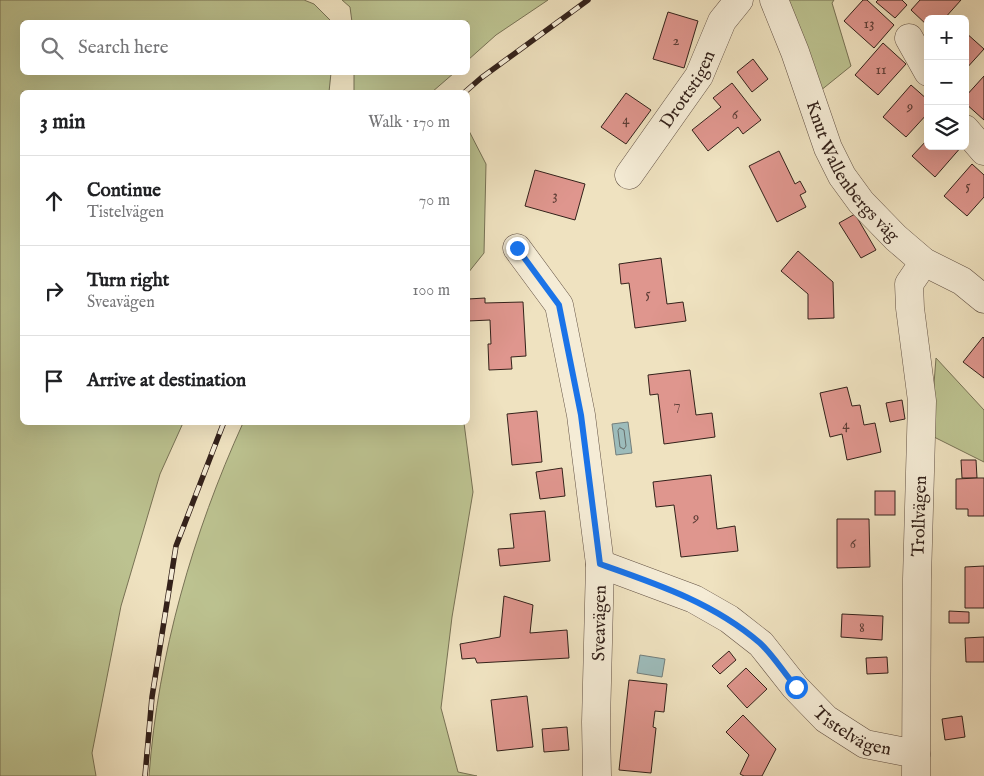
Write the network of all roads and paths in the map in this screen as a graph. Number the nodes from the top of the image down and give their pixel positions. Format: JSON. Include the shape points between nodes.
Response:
{"nodes":[{"id":1,"x":739,"y":0,"type":"edge"},
{"id":2,"x":774,"y":0,"type":"edge"},
{"id":3,"x":909,"y":38,"type":"dead end"},
{"id":4,"x":924,"y":65,"type":"edge"},
{"id":5,"x":969,"y":134,"type":"edge"},
{"id":6,"x":984,"y":151,"type":"edge"},
{"id":7,"x":629,"y":175,"type":"dead end"},
{"id":8,"x":517,"y":248,"type":"dead end"},
{"id":9,"x":924,"y":262,"type":"junction"},
{"id":10,"x":984,"y":299,"type":"edge"},
{"id":11,"x":600,"y":564,"type":"junction"},
{"id":12,"x":916,"y":765,"type":"edge"},
{"id":13,"x":597,"y":776,"type":"edge"}],
"edges":[{"from":1,"to":7,"type":"street","name":"Drottstigen","via":[[722,21],[699,76]]},
{"from":2,"to":9,"type":"street","name":"Knut Wallenbergs väg","via":[[828,148],[842,176],[861,202]]},
{"from":3,"to":4,"type":"street"},
{"from":5,"to":6,"type":"street"},
{"from":8,"to":11,"type":"street","name":"Sveavägen","via":[[559,305],[581,415]]},
{"from":9,"to":10,"type":"street","name":"Knut Wallenbergs väg","via":[[962,281]]},
{"from":9,"to":12,"type":"street","name":"Trollvägen","via":[[910,284],[922,401]]},
{"from":11,"to":12,"type":"street","name":"Tistelvägen","via":[[694,599],[729,619],[761,644],[826,719],[865,744]]},
{"from":11,"to":13,"type":"street","name":"Sveavägen"}]}
